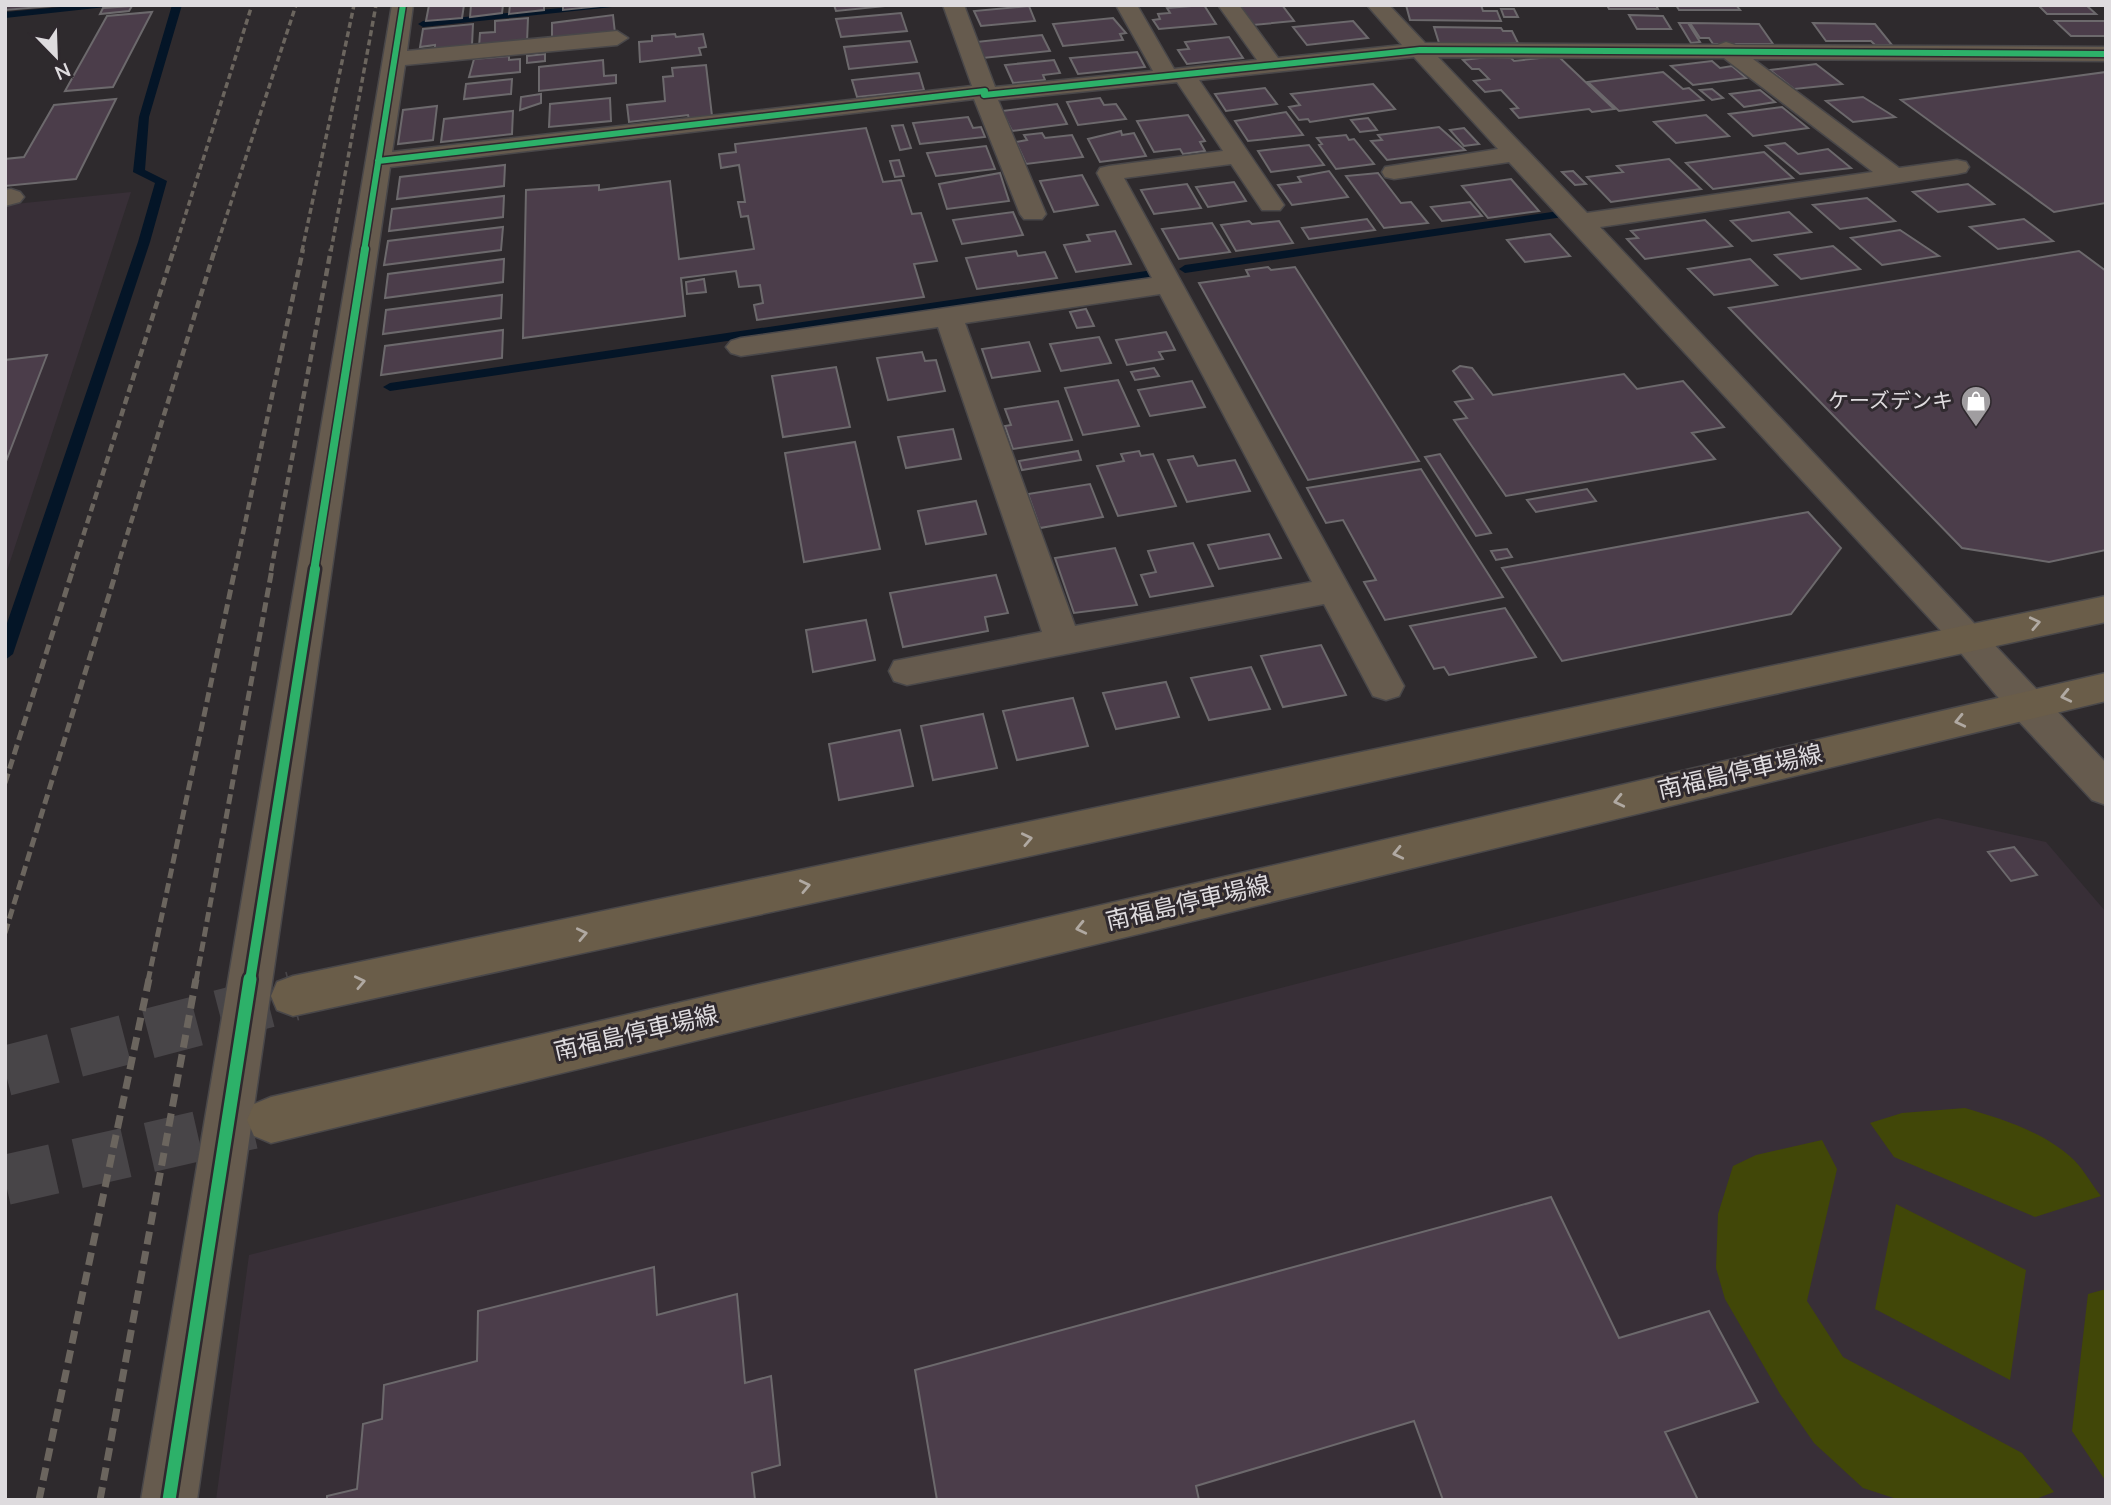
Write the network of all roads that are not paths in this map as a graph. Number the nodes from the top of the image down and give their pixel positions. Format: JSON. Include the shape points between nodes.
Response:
{"nodes":[{"id":1,"x":403,"y":5,"type":"edge"},
{"id":2,"x":953,"y":5,"type":"edge"},
{"id":3,"x":1126,"y":5,"type":"edge"},
{"id":4,"x":1228,"y":5,"type":"edge"},
{"id":5,"x":1377,"y":5,"type":"edge"},
{"id":6,"x":617,"y":38,"type":"dead end"},
{"id":7,"x":1726,"y":49,"type":"junction"},
{"id":8,"x":1420,"y":50,"type":"junction"},
{"id":9,"x":2106,"y":54,"type":"edge"},
{"id":10,"x":394,"y":59,"type":"junction"},
{"id":11,"x":1271,"y":64,"type":"junction"},
{"id":12,"x":1175,"y":74,"type":"junction"},
{"id":13,"x":984,"y":93,"type":"junction"},
{"id":14,"x":1517,"y":153,"type":"junction"},
{"id":15,"x":1238,"y":156,"type":"junction"},
{"id":16,"x":377,"y":161,"type":"junction"},
{"id":17,"x":1957,"y":167,"type":"dead end"},
{"id":18,"x":1394,"y":172,"type":"dead end"},
{"id":19,"x":1894,"y":176,"type":"junction"},
{"id":20,"x":1271,"y":205,"type":"dead end"},
{"id":21,"x":1032,"y":214,"type":"dead end"},
{"id":22,"x":1581,"y":222,"type":"junction"},
{"id":23,"x":1170,"y":284,"type":"junction"},
{"id":24,"x":949,"y":318,"type":"junction"},
{"id":25,"x":741,"y":347,"type":"dead end"},
{"id":26,"x":1334,"y":590,"type":"junction"},
{"id":27,"x":2106,"y":608,"type":"edge"},
{"id":28,"x":1968,"y":637,"type":"junction"},
{"id":29,"x":1063,"y":641,"type":"junction"},
{"id":30,"x":907,"y":671,"type":"dead end"},
{"id":31,"x":1386,"y":686,"type":"dead end"},
{"id":32,"x":2106,"y":687,"type":"edge"},
{"id":33,"x":2026,"y":705,"type":"junction"},
{"id":34,"x":2106,"y":789,"type":"edge"},
{"id":35,"x":293,"y":996,"type":"tunnel mouth"},
{"id":36,"x":271,"y":1120,"type":"tunnel mouth"},
{"id":37,"x":169,"y":1500,"type":"edge"}],
"edges":[{"from":1,"to":10,"type":"street"},
{"from":2,"to":13,"type":"street"},
{"from":3,"to":12,"type":"street"},
{"from":4,"to":11,"type":"street"},
{"from":5,"to":8,"type":"street"},
{"from":6,"to":10,"type":"street"},
{"from":7,"to":8,"type":"street"},
{"from":7,"to":9,"type":"street"},
{"from":7,"to":19,"type":"street"},
{"from":8,"to":11,"type":"street"},
{"from":8,"to":14,"type":"street"},
{"from":10,"to":16,"type":"street"},
{"from":11,"to":12,"type":"street"},
{"from":12,"to":13,"type":"street"},
{"from":12,"to":15,"type":"street"},
{"from":13,"to":16,"type":"street"},
{"from":13,"to":21,"type":"street"},
{"from":14,"to":18,"type":"street"},
{"from":14,"to":22,"type":"street"},
{"from":15,"to":20,"type":"street"},
{"from":15,"to":23,"type":"street","via":[[1109,173]]},
{"from":16,"to":37,"type":"street"},
{"from":17,"to":19,"type":"street"},
{"from":19,"to":22,"type":"street"},
{"from":22,"to":28,"type":"street"},
{"from":23,"to":24,"type":"street"},
{"from":23,"to":26,"type":"street"},
{"from":24,"to":25,"type":"street"},
{"from":24,"to":29,"type":"street"},
{"from":26,"to":29,"type":"street"},
{"from":26,"to":31,"type":"street"},
{"from":28,"to":27,"type":"main road","one_way":true},
{"from":28,"to":33,"type":"street"},
{"from":35,"to":28,"type":"main road","one_way":true},
{"from":29,"to":30,"type":"street"},
{"from":32,"to":33,"type":"main road","name":"南福島停車場線","one_way":true},
{"from":33,"to":34,"type":"street"},
{"from":33,"to":36,"type":"main road","name":"南福島停車場線","one_way":true}]}
